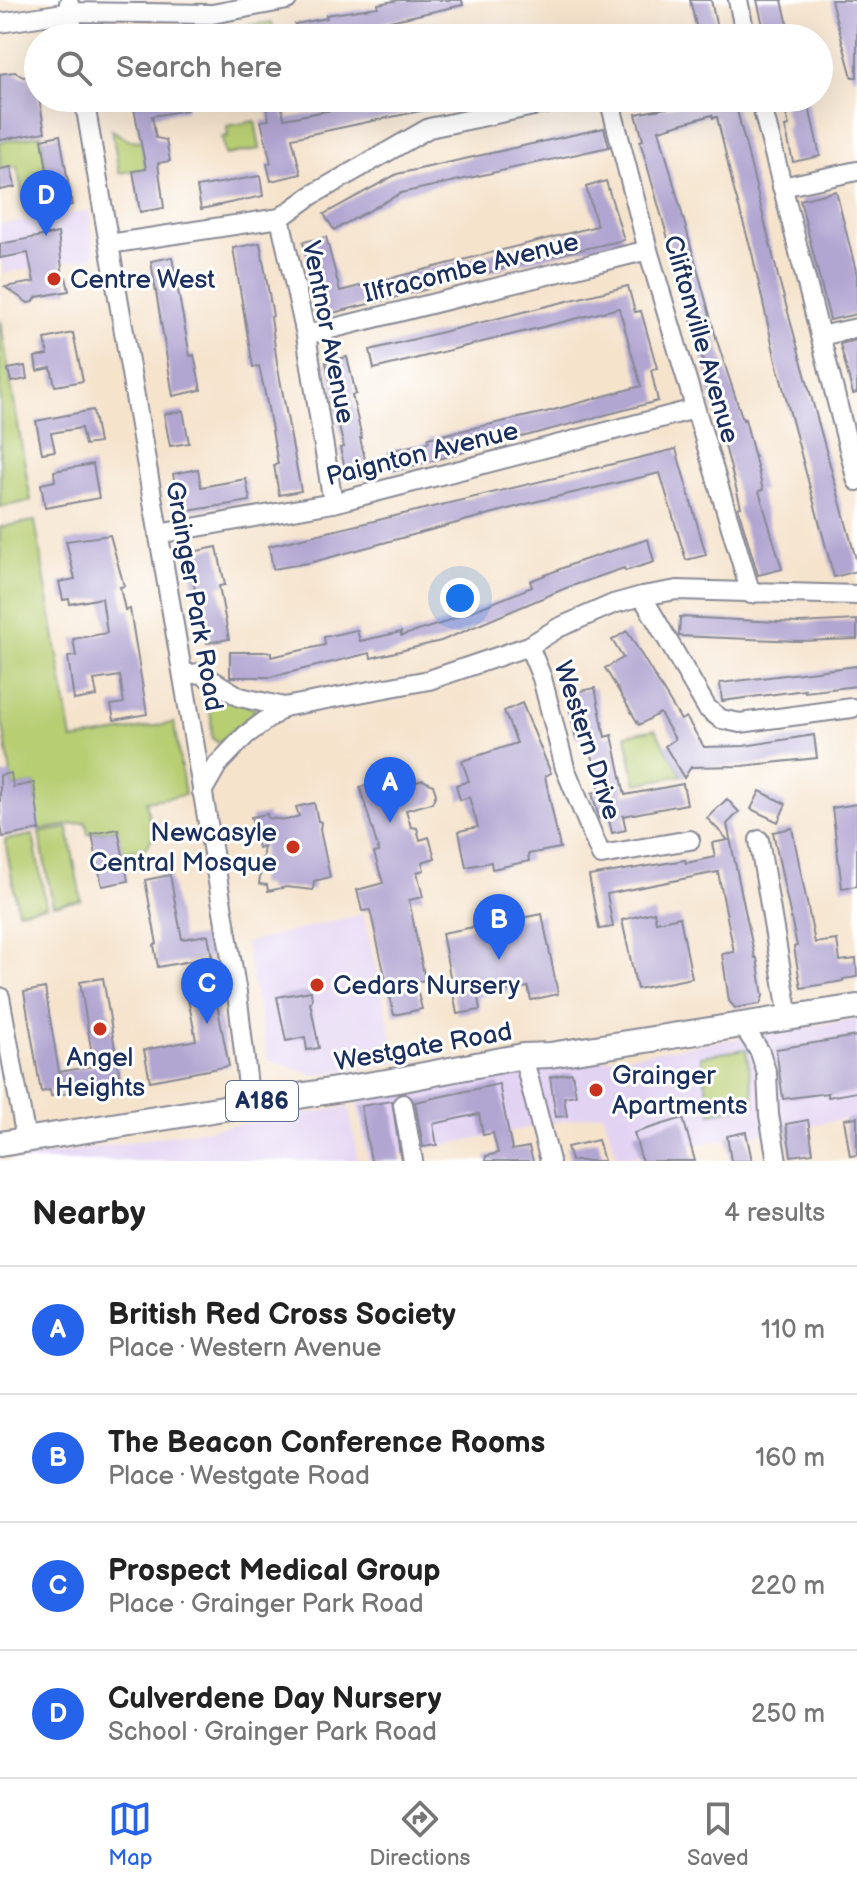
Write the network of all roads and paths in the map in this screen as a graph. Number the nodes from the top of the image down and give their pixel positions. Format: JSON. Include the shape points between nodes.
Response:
{"nodes":[{"id":1,"x":287,"y":0,"type":"edge"},
{"id":2,"x":738,"y":0,"type":"edge"},
{"id":3,"x":69,"y":6,"type":"edge"},
{"id":4,"x":0,"y":23,"type":"edge"},
{"id":5,"x":743,"y":24,"type":"edge"},
{"id":6,"x":86,"y":112,"type":"edge"},
{"id":7,"x":505,"y":112,"type":"edge"},
{"id":8,"x":613,"y":112,"type":"edge"},
{"id":9,"x":763,"y":112,"type":"edge"},
{"id":10,"x":857,"y":171,"type":"edge"},
{"id":11,"x":782,"y":187,"type":"junction"},
{"id":12,"x":280,"y":218,"type":"junction"},
{"id":13,"x":109,"y":244,"type":"junction"},
{"id":14,"x":648,"y":250,"type":"junction"},
{"id":15,"x":857,"y":328,"type":"edge"},
{"id":16,"x":306,"y":335,"type":"junction"},
{"id":17,"x":820,"y":336,"type":"junction"},
{"id":18,"x":695,"y":409,"type":"junction"},
{"id":19,"x":857,"y":481,"type":"edge"},
{"id":20,"x":333,"y":503,"type":"junction"},
{"id":21,"x":158,"y":534,"type":"junction"},
{"id":22,"x":751,"y":594,"type":"junction"},
{"id":23,"x":857,"y":595,"type":"edge"},
{"id":24,"x":642,"y":596,"type":"junction"},
{"id":25,"x":529,"y":646,"type":"junction"},
{"id":26,"x":183,"y":675,"type":"junction"},
{"id":27,"x":284,"y":707,"type":"junction"},
{"id":28,"x":852,"y":708,"type":"dead end"},
{"id":29,"x":202,"y":792,"type":"junction"},
{"id":30,"x":690,"y":840,"type":"dead end"},
{"id":31,"x":759,"y":840,"type":"dead end"},
{"id":32,"x":0,"y":997,"type":"edge"},
{"id":33,"x":857,"y":1007,"type":"edge"},
{"id":34,"x":789,"y":1018,"type":"junction"},
{"id":35,"x":742,"y":1024,"type":"junction"},
{"id":36,"x":523,"y":1056,"type":"junction"},
{"id":37,"x":250,"y":1103,"type":"junction"},
{"id":38,"x":403,"y":1104,"type":"dead end"},
{"id":39,"x":26,"y":1139,"type":"junction"},
{"id":40,"x":0,"y":1144,"type":"edge"},
{"id":41,"x":413,"y":1161,"type":"edge"},
{"id":42,"x":550,"y":1161,"type":"edge"},
{"id":43,"x":777,"y":1161,"type":"edge"}],
"edges":[{"from":1,"to":3,"type":"street","via":[[212,14]]},
{"from":2,"to":5,"type":"street"},
{"from":3,"to":4,"type":"street"},
{"from":6,"to":13,"type":"street","name":"Grainger Park Road"},
{"from":7,"to":12,"type":"street","via":[[429,128]]},
{"from":8,"to":14,"type":"street","name":"Cliftonville Avenue"},
{"from":9,"to":11,"type":"street"},
{"from":10,"to":11,"type":"street"},
{"from":11,"to":17,"type":"street"},
{"from":12,"to":13,"type":"street"},
{"from":12,"to":16,"type":"street","name":"Ventnor Avenue"},
{"from":13,"to":21,"type":"street","name":"Grainger Park Road"},
{"from":14,"to":16,"type":"street","name":"Ilfracombe Avenue"},
{"from":14,"to":18,"type":"street","name":"Cliftonville Avenue"},
{"from":15,"to":17,"type":"street"},
{"from":16,"to":20,"type":"street","name":"Ventnor Avenue"},
{"from":17,"to":19,"type":"street"},
{"from":18,"to":20,"type":"street","name":"Paignton Avenue"},
{"from":18,"to":22,"type":"street","name":"Cliftonville Avenue"},
{"from":20,"to":21,"type":"street","name":"Paignton Avenue"},
{"from":21,"to":26,"type":"street","name":"Grainger Park Road"},
{"from":22,"to":23,"type":"street"},
{"from":22,"to":24,"type":"street","via":[[677,590]]},
{"from":24,"to":25,"type":"street","via":[[558,628]]},
{"from":24,"to":28,"type":"street","via":[[718,724]]},
{"from":25,"to":27,"type":"street","via":[[429,680]]},
{"from":25,"to":30,"type":"street","name":"Western Drive","via":[[565,768],[601,855]]},
{"from":26,"to":27,"type":"street","via":[[200,673],[240,697]]},
{"from":26,"to":29,"type":"street","name":"Grainger Park Road"},
{"from":27,"to":29,"type":"street","via":[[218,764]]},
{"from":29,"to":37,"type":"street","name":"Grainger Park Road"},
{"from":31,"to":34,"type":"street"},
{"from":32,"to":39,"type":"street"},
{"from":33,"to":34,"type":"main road","name":"Westgate Road","number":"A186"},
{"from":34,"to":35,"type":"main road","name":"Westgate Road","number":"A186"},
{"from":35,"to":36,"type":"main road","name":"Westgate Road","number":"A186"},
{"from":35,"to":43,"type":"street","via":[[767,1074]]},
{"from":36,"to":37,"type":"main road","name":"Westgate Road","number":"A186"},
{"from":36,"to":42,"type":"street"},
{"from":37,"to":39,"type":"main road","name":"Westgate Road","number":"A186"},
{"from":38,"to":41,"type":"street"},
{"from":39,"to":40,"type":"main road","name":"Westgate Road","number":"A186"}]}
